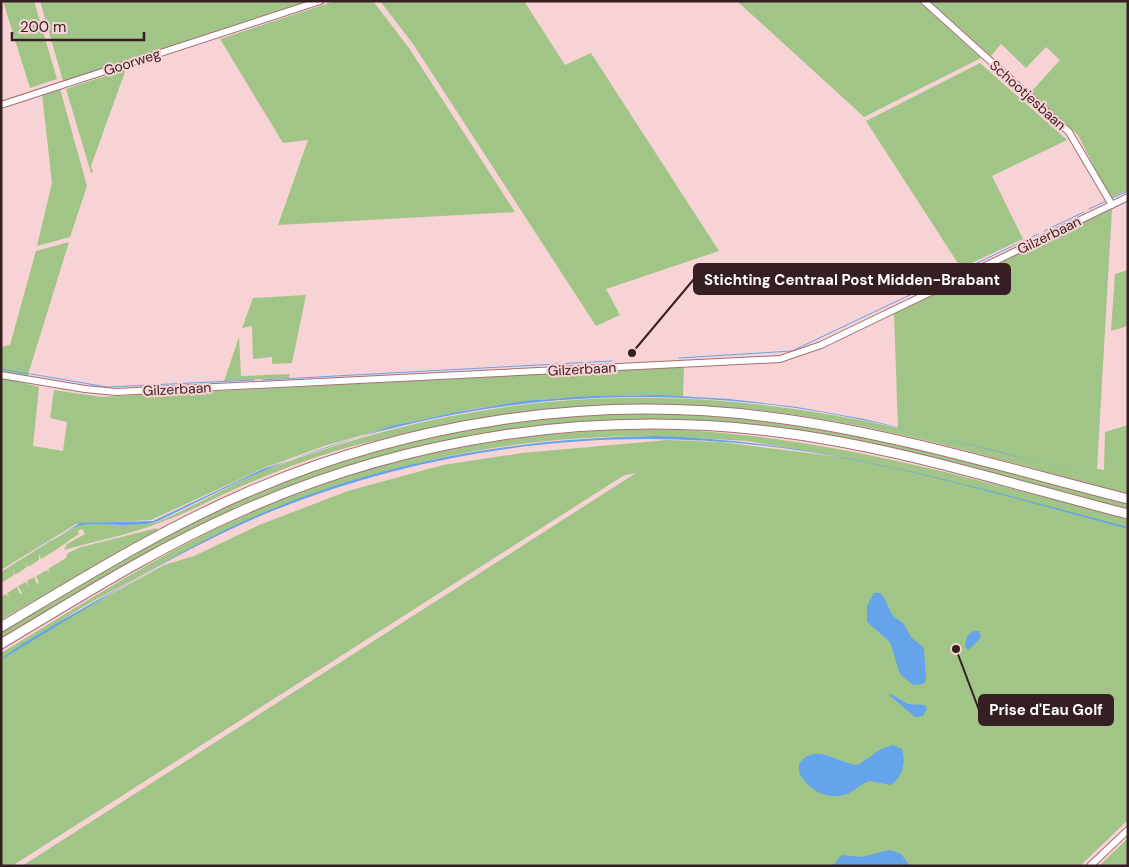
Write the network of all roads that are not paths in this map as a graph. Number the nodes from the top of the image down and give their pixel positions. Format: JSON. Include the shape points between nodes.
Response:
{"nodes":[{"id":1,"x":320,"y":1,"type":"edge"},
{"id":2,"x":924,"y":1,"type":"edge"},
{"id":3,"x":1,"y":105,"type":"edge"},
{"id":4,"x":1128,"y":198,"type":"edge"},
{"id":5,"x":1112,"y":205,"type":"junction"},
{"id":6,"x":1,"y":376,"type":"edge"},
{"id":7,"x":1128,"y":500,"type":"edge"},
{"id":8,"x":1128,"y":514,"type":"edge"},
{"id":9,"x":1,"y":627,"type":"edge"},
{"id":10,"x":1,"y":644,"type":"edge"},
{"id":11,"x":1128,"y":830,"type":"edge"},
{"id":12,"x":1090,"y":866,"type":"edge"}],
"edges":[{"from":1,"to":3,"type":"street","name":"Goorweg"},
{"from":2,"to":5,"type":"street","name":"Schootjesbaan","via":[[1069,132]]},
{"from":4,"to":5,"type":"street","name":"Gilzerbaan"},
{"from":5,"to":6,"type":"street","name":"Gilzerbaan","via":[[821,346],[780,359],[116,392]]},
{"from":7,"to":9,"type":"highway","via":[[906,442],[770,417],[645,409],[511,418],[425,433],[362,450],[273,481],[139,546]]},
{"from":8,"to":10,"type":"highway","via":[[903,456],[770,431],[645,424],[513,433],[375,462],[281,494],[159,551]]},
{"from":11,"to":12,"type":"street"}]}
